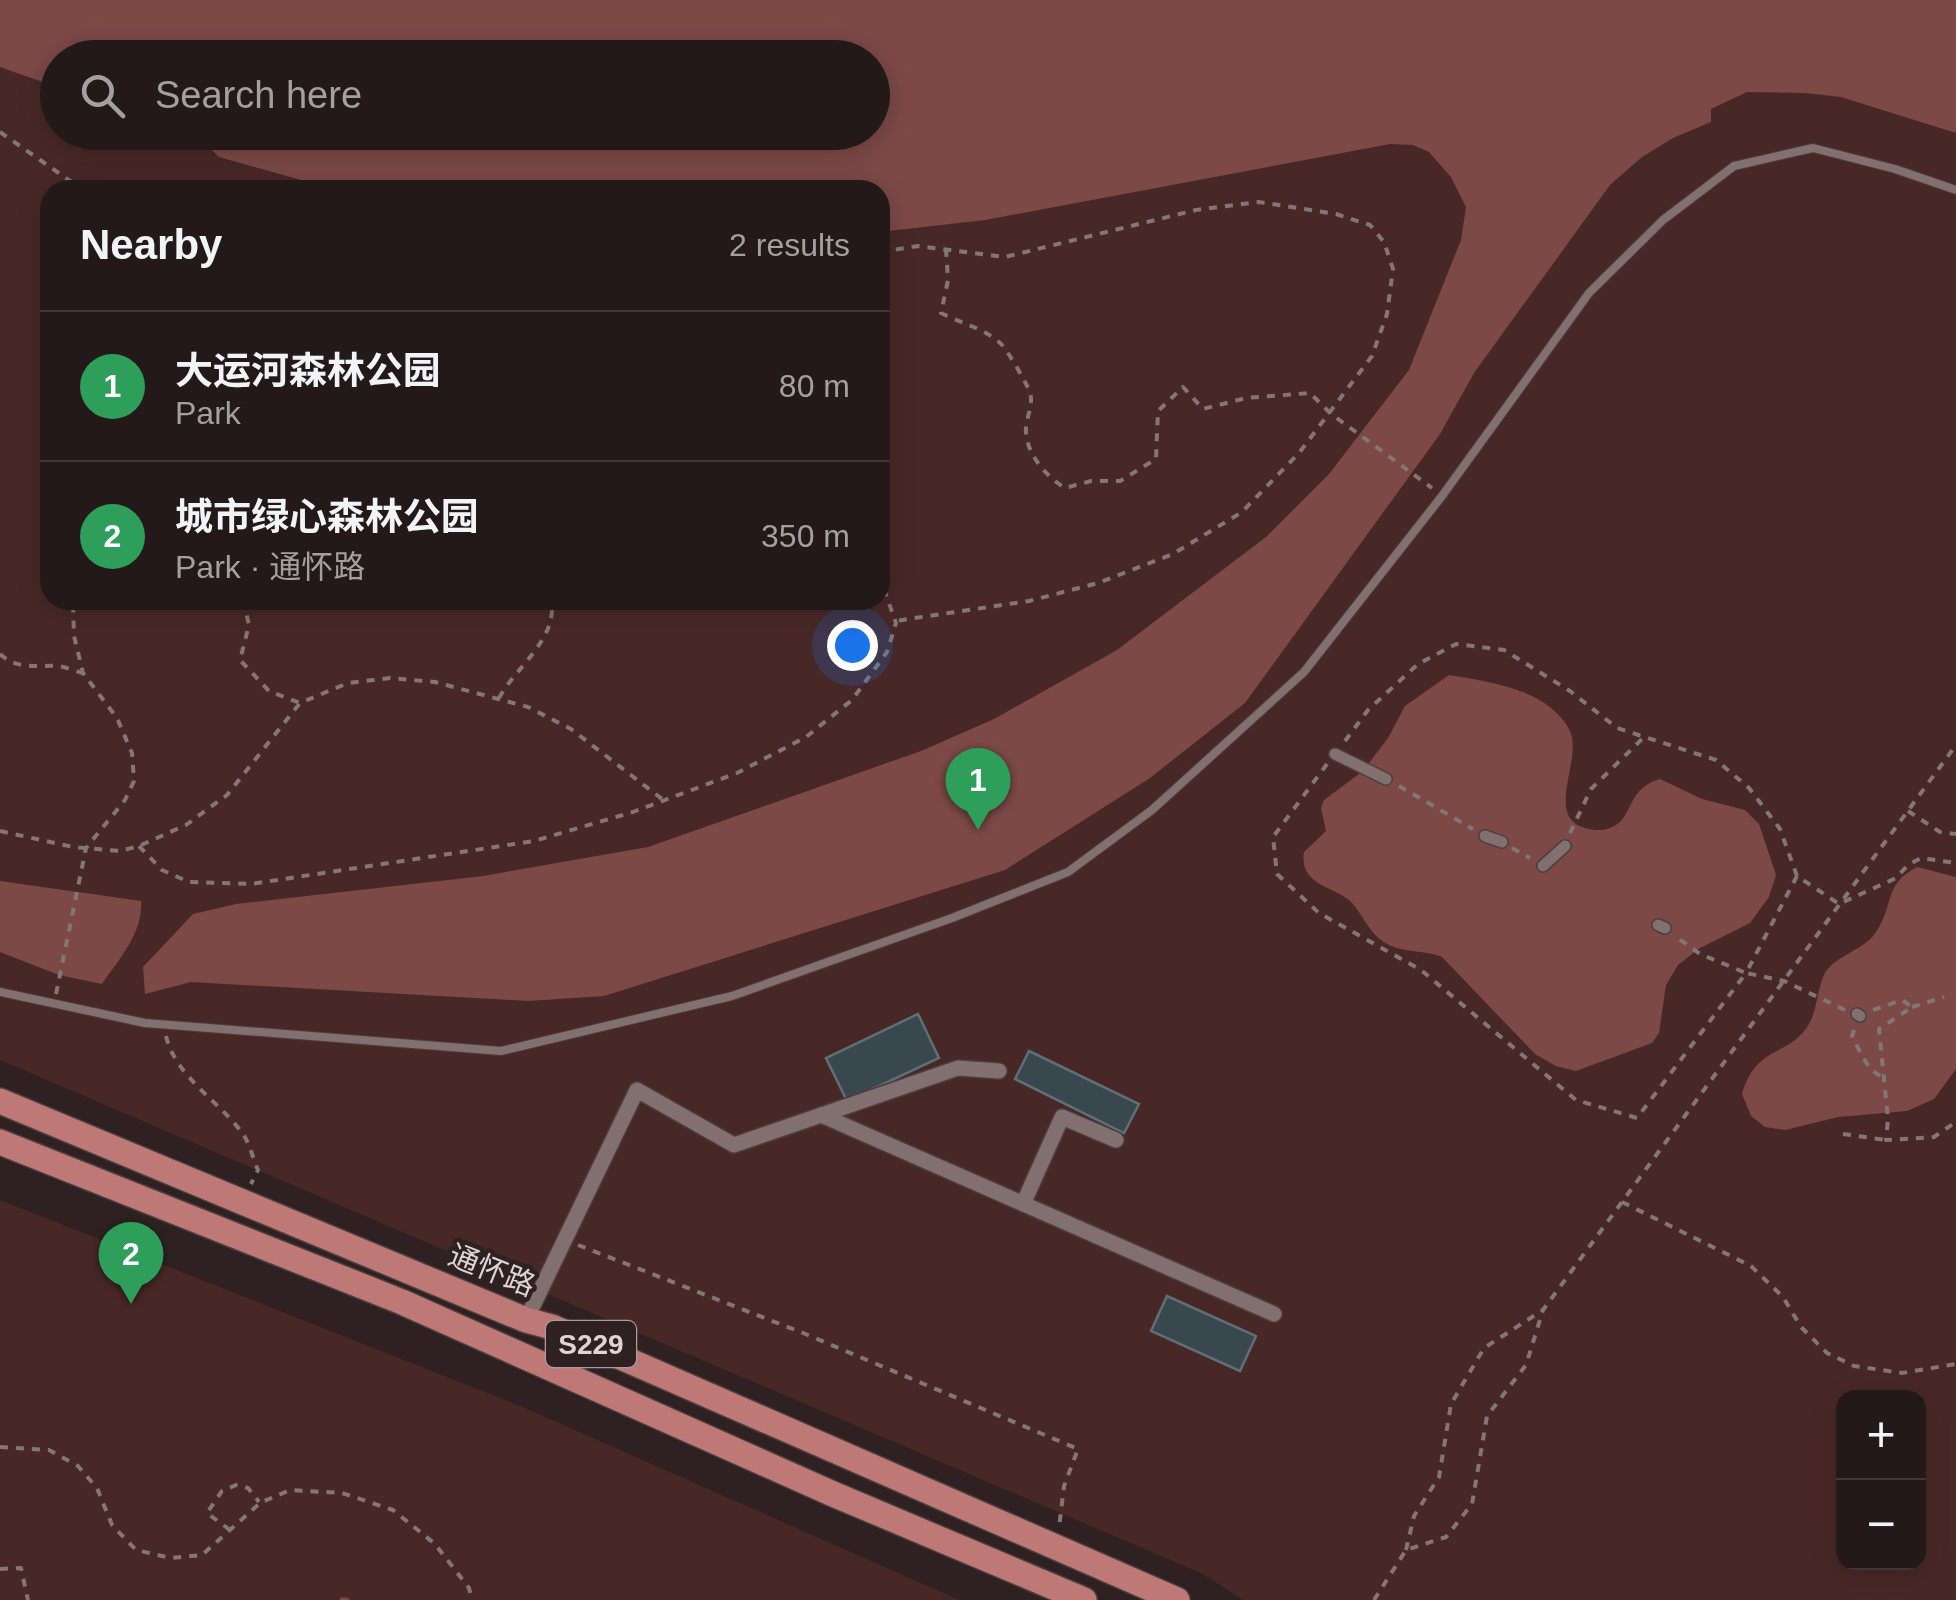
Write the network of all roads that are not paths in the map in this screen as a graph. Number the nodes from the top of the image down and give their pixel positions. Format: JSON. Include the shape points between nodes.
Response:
{"nodes":[{"id":1,"x":1956,"y":190,"type":"edge"},
{"id":2,"x":1335,"y":754,"type":"dead end"},
{"id":3,"x":1386,"y":779,"type":"road end"},
{"id":4,"x":1485,"y":836,"type":"road end"},
{"id":5,"x":1502,"y":842,"type":"road end"},
{"id":6,"x":1564,"y":846,"type":"dead end"},
{"id":7,"x":1543,"y":866,"type":"road end"},
{"id":8,"x":0,"y":992,"type":"edge"},
{"id":9,"x":998,"y":1071,"type":"dead end"},
{"id":10,"x":0,"y":1101,"type":"edge"},
{"id":11,"x":821,"y":1115,"type":"junction"},
{"id":12,"x":1116,"y":1140,"type":"dead end"},
{"id":13,"x":0,"y":1142,"type":"edge"},
{"id":14,"x":1023,"y":1204,"type":"junction"},
{"id":15,"x":1274,"y":1314,"type":"dead end"},
{"id":16,"x":526,"y":1320,"type":"junction"},
{"id":17,"x":1084,"y":1600,"type":"edge"},
{"id":18,"x":1177,"y":1600,"type":"edge"}],
"edges":[{"from":1,"to":8,"type":"lane","via":[[1812,148],[1734,166],[1663,220],[1589,292],[1304,672],[1152,810],[1068,872],[732,996],[501,1051],[164,1025]]},
{"from":2,"to":3,"type":"street"},
{"from":4,"to":5,"type":"street"},
{"from":6,"to":7,"type":"street"},
{"from":9,"to":11,"type":"street","via":[[958,1068]]},
{"from":10,"to":16,"type":"main road","name":"通怀路","number":"S229"},
{"from":11,"to":14,"type":"street"},
{"from":11,"to":16,"type":"street","via":[[734,1145],[637,1090]]},
{"from":12,"to":14,"type":"street","via":[[1062,1117]]},
{"from":13,"to":17,"type":"main road","number":"S229","via":[[402,1302]]},
{"from":14,"to":15,"type":"street"},
{"from":16,"to":18,"type":"main road","name":"通怀路","number":"S229"}]}
